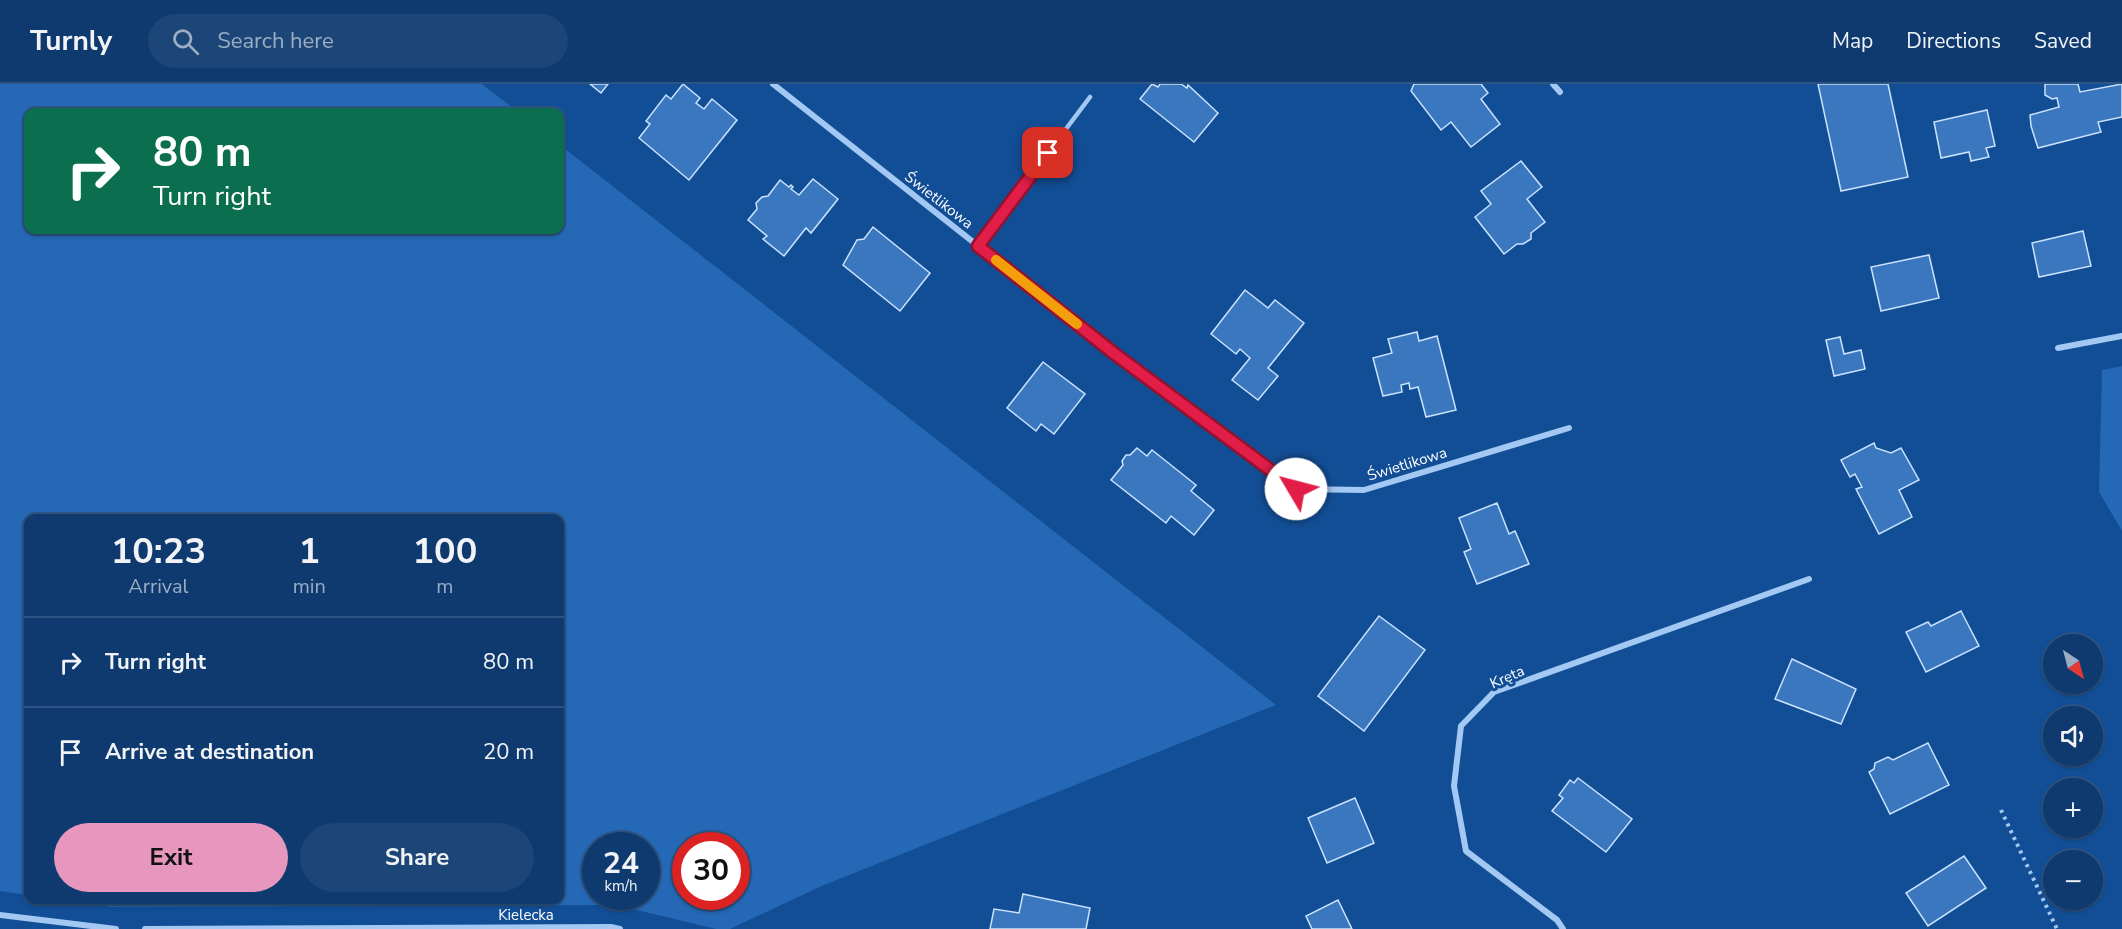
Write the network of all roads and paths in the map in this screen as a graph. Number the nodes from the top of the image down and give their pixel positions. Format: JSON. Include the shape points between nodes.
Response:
{"nodes":[{"id":1,"x":773,"y":84,"type":"edge"},
{"id":2,"x":1553,"y":84,"type":"edge"},
{"id":3,"x":1560,"y":92,"type":"dead end"},
{"id":4,"x":1090,"y":97,"type":"dead end"},
{"id":5,"x":978,"y":246,"type":"junction"},
{"id":6,"x":2122,"y":336,"type":"edge"},
{"id":7,"x":2058,"y":348,"type":"dead end"},
{"id":8,"x":1569,"y":428,"type":"dead end"},
{"id":9,"x":1809,"y":579,"type":"dead end"},
{"id":10,"x":2001,"y":810,"type":"dead end"},
{"id":11,"x":0,"y":915,"type":"edge"},
{"id":12,"x":561,"y":928,"type":"edge"},
{"id":13,"x":116,"y":929,"type":"edge"},
{"id":14,"x":145,"y":929,"type":"edge"},
{"id":15,"x":620,"y":929,"type":"edge"},
{"id":16,"x":1563,"y":929,"type":"edge"},
{"id":17,"x":2057,"y":929,"type":"edge"}],
"edges":[{"from":1,"to":5,"type":"street","name":"Świetlikowa"},
{"from":2,"to":3,"type":"street"},
{"from":4,"to":5,"type":"lane"},
{"from":5,"to":8,"type":"street","name":"Świetlikowa","via":[[1296,489],[1364,490]]},
{"from":6,"to":7,"type":"street"},
{"from":9,"to":16,"type":"street","name":"Kręta","via":[[1494,692],[1461,726],[1454,786],[1466,851],[1557,920]]},
{"from":10,"to":17,"type":"path"},
{"from":11,"to":13,"type":"street"},
{"from":12,"to":14,"type":"street","name":"Kielecka"},
{"from":12,"to":15,"type":"street","name":"Kielecka"}]}
